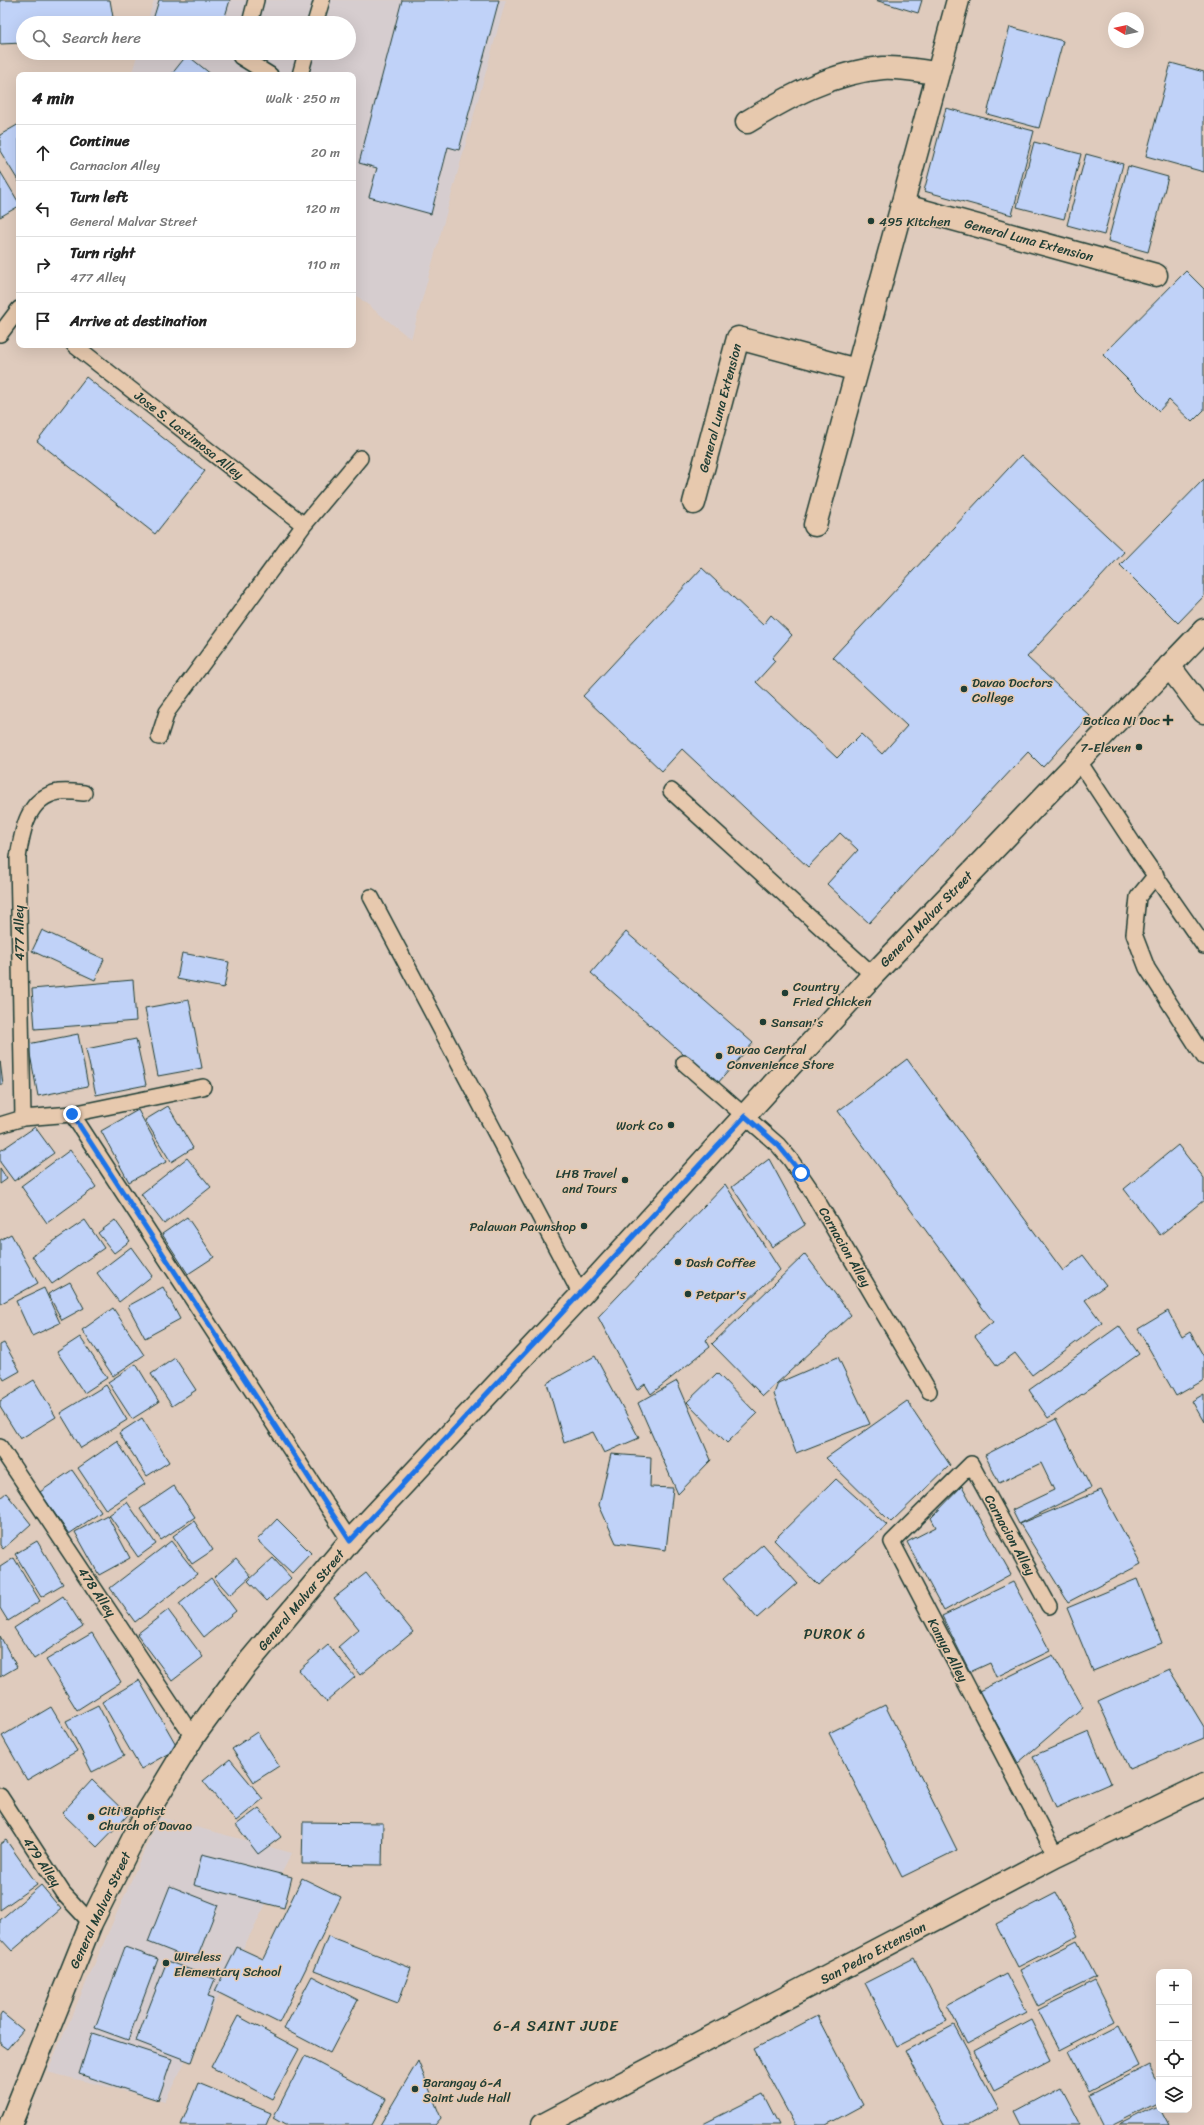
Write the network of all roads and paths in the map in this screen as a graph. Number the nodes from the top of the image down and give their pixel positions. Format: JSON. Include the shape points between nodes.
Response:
{"nodes":[{"id":1,"x":256,"y":0,"type":"edge"},
{"id":2,"x":322,"y":0,"type":"edge"},
{"id":3,"x":958,"y":0,"type":"edge"},
{"id":4,"x":252,"y":16,"type":"edge"},
{"id":5,"x":317,"y":16,"type":"edge"},
{"id":6,"x":246,"y":60,"type":"edge"},
{"id":7,"x":304,"y":60,"type":"edge"},
{"id":8,"x":265,"y":72,"type":"edge"},
{"id":9,"x":301,"y":72,"type":"edge"},
{"id":10,"x":938,"y":73,"type":"junction"},
{"id":11,"x":747,"y":122,"type":"dead end"},
{"id":12,"x":902,"y":205,"type":"junction"},
{"id":13,"x":1156,"y":275,"type":"dead end"},
{"id":14,"x":16,"y":313,"type":"edge"},
{"id":15,"x":0,"y":334,"type":"edge"},
{"id":16,"x":78,"y":348,"type":"edge"},
{"id":17,"x":857,"y":370,"type":"junction"},
{"id":18,"x":360,"y":458,"type":"dead end"},
{"id":19,"x":694,"y":503,"type":"dead end"},
{"id":20,"x":304,"y":524,"type":"junction"},
{"id":21,"x":815,"y":525,"type":"dead end"},
{"id":22,"x":1204,"y":630,"type":"edge"},
{"id":23,"x":1169,"y":666,"type":"junction"},
{"id":24,"x":1204,"y":712,"type":"edge"},
{"id":25,"x":159,"y":737,"type":"dead end"},
{"id":26,"x":1078,"y":760,"type":"junction"},
{"id":27,"x":671,"y":790,"type":"dead end"},
{"id":28,"x":84,"y":793,"type":"dead end"},
{"id":29,"x":1156,"y":875,"type":"junction"},
{"id":30,"x":371,"y":897,"type":"dead end"},
{"id":31,"x":1204,"y":946,"type":"edge"},
{"id":32,"x":873,"y":975,"type":"junction"},
{"id":33,"x":1204,"y":1057,"type":"edge"},
{"id":34,"x":684,"y":1063,"type":"dead end"},
{"id":35,"x":203,"y":1087,"type":"dead end"},
{"id":36,"x":72,"y":1114,"type":"junction"},
{"id":37,"x":745,"y":1116,"type":"junction"},
{"id":38,"x":23,"y":1118,"type":"junction"},
{"id":39,"x":0,"y":1125,"type":"edge"},
{"id":40,"x":581,"y":1295,"type":"junction"},
{"id":41,"x":929,"y":1391,"type":"dead end"},
{"id":42,"x":0,"y":1447,"type":"edge"},
{"id":43,"x":971,"y":1464,"type":"joint"},
{"id":44,"x":350,"y":1541,"type":"junction"},
{"id":45,"x":1049,"y":1606,"type":"dead end"},
{"id":46,"x":193,"y":1737,"type":"junction"},
{"id":47,"x":1204,"y":1785,"type":"edge"},
{"id":48,"x":0,"y":1796,"type":"edge"},
{"id":49,"x":1056,"y":1856,"type":"junction"},
{"id":50,"x":91,"y":1923,"type":"junction"},
{"id":51,"x":10,"y":2125,"type":"edge"},
{"id":52,"x":543,"y":2125,"type":"edge"}],
"edges":[{"from":1,"to":4,"type":"lane"},
{"from":2,"to":5,"type":"lane"},
{"from":3,"to":10,"type":"street"},
{"from":6,"to":8,"type":"lane"},
{"from":7,"to":9,"type":"lane"},
{"from":10,"to":11,"type":"street","via":[[884,68],[858,72],[799,92]]},
{"from":10,"to":12,"type":"street"},
{"from":12,"to":13,"type":"street","name":"General Luna Extension"},
{"from":12,"to":17,"type":"street"},
{"from":14,"to":15,"type":"lane"},
{"from":16,"to":20,"type":"lane","name":"Jose S. Lastimosa Alley"},
{"from":17,"to":19,"type":"street","name":"General Luna Extension","via":[[738,338]]},
{"from":17,"to":21,"type":"street"},
{"from":18,"to":20,"type":"lane"},
{"from":20,"to":25,"type":"lane","via":[[166,712]]},
{"from":22,"to":23,"type":"street","name":"General Malvar Street"},
{"from":23,"to":24,"type":"street"},
{"from":23,"to":26,"type":"street","name":"General Malvar Street"},
{"from":26,"to":29,"type":"lane"},
{"from":26,"to":32,"type":"street","name":"General Malvar Street"},
{"from":27,"to":32,"type":"lane"},
{"from":28,"to":38,"type":"lane","name":"477 Alley","via":[[59,792],[43,798],[31,810],[23,829],[18,858]]},
{"from":29,"to":31,"type":"lane"},
{"from":29,"to":33,"type":"lane","via":[[1138,897],[1134,934],[1147,968]]},
{"from":30,"to":40,"type":"lane"},
{"from":32,"to":37,"type":"street","name":"General Malvar Street"},
{"from":34,"to":37,"type":"lane","name":"Carnacion Alley"},
{"from":35,"to":36,"type":"lane"},
{"from":36,"to":38,"type":"lane"},
{"from":36,"to":44,"type":"lane"},
{"from":37,"to":40,"type":"street","name":"General Malvar Street"},
{"from":37,"to":41,"type":"lane","name":"Carnacion Alley","via":[[778,1145],[801,1173]]},
{"from":38,"to":39,"type":"lane"},
{"from":40,"to":44,"type":"street","name":"General Malvar Street"},
{"from":42,"to":46,"type":"lane","name":"478 Alley"},
{"from":43,"to":45,"type":"lane","name":"Carnacion Alley"},
{"from":43,"to":49,"type":"lane","name":"Kamya Alley","via":[[892,1542]]},
{"from":44,"to":46,"type":"street","name":"General Malvar Street","via":[[244,1669]]},
{"from":46,"to":50,"type":"street","name":"General Malvar Street","via":[[140,1824]]},
{"from":47,"to":49,"type":"street","name":"San Pedro Extension"},
{"from":48,"to":50,"type":"lane","name":"479 Alley","via":[[63,1893]]},
{"from":49,"to":52,"type":"street","name":"San Pedro Extension"},
{"from":50,"to":51,"type":"street","name":"General Malvar Street"}]}
